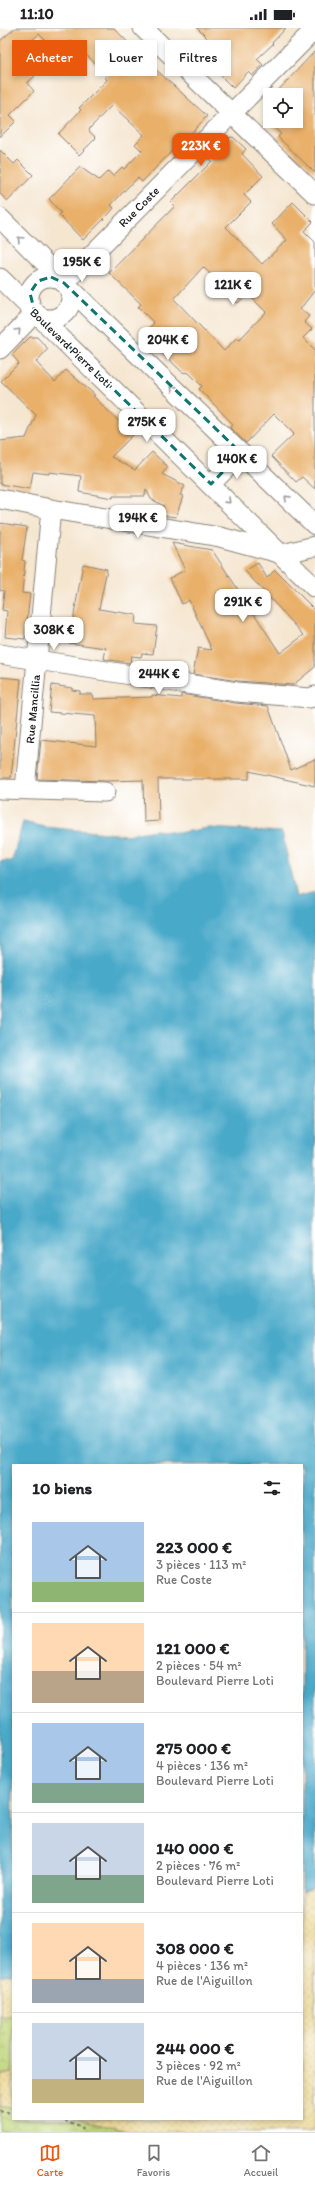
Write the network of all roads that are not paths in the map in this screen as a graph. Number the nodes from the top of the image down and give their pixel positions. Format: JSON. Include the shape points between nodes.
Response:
{"nodes":[{"id":1,"x":143,"y":28,"type":"edge"},
{"id":2,"x":315,"y":29,"type":"edge"},
{"id":3,"x":232,"y":113,"type":"junction"},
{"id":4,"x":315,"y":194,"type":"edge"},
{"id":5,"x":0,"y":218,"type":"edge"},
{"id":6,"x":0,"y":278,"type":"edge"},
{"id":7,"x":64,"y":283,"type":"junction"},
{"id":8,"x":35,"y":313,"type":"junction"},
{"id":9,"x":0,"y":349,"type":"edge"},
{"id":10,"x":241,"y":453,"type":"junction"},
{"id":11,"x":211,"y":484,"type":"junction"},
{"id":12,"x":0,"y":499,"type":"edge"},
{"id":13,"x":51,"y":509,"type":"junction"},
{"id":14,"x":315,"y":525,"type":"edge"},
{"id":15,"x":315,"y":546,"type":"edge"},
{"id":16,"x":283,"y":554,"type":"junction"},
{"id":17,"x":315,"y":588,"type":"edge"},
{"id":18,"x":0,"y":654,"type":"edge"},
{"id":19,"x":37,"y":659,"type":"junction"},
{"id":20,"x":315,"y":696,"type":"edge"},
{"id":21,"x":0,"y":789,"type":"edge"},
{"id":22,"x":25,"y":789,"type":"junction"},
{"id":23,"x":105,"y":792,"type":"dead end"}],
"edges":[{"from":1,"to":3,"type":"street"},
{"from":2,"to":3,"type":"street","name":"Rue Coste"},
{"from":3,"to":4,"type":"street"},
{"from":3,"to":7,"type":"street","name":"Rue Coste"},
{"from":7,"to":5,"type":"street","one_way":true},
{"from":6,"to":8,"type":"street","name":"Boulevard Pierre Loti"},
{"from":7,"to":8,"type":"street","via":[[52,277],[38,281],[33,286],[29,300]]},
{"from":7,"to":8,"type":"street","via":[[68,288],[70,301],[65,312],[47,318]]},
{"from":10,"to":7,"type":"street","one_way":true},
{"from":9,"to":8,"type":"street","one_way":true},
{"from":8,"to":11,"type":"street","name":"Boulevard Pierre Loti"},
{"from":10,"to":11,"type":"street"},
{"from":14,"to":10,"type":"street","one_way":true},
{"from":11,"to":16,"type":"street","name":"Boulevard Pierre Loti","one_way":true},
{"from":12,"to":13,"type":"street"},
{"from":13,"to":16,"type":"street","via":[[220,537]]},
{"from":13,"to":19,"type":"street","name":"Rue Mancillia"},
{"from":15,"to":16,"type":"street"},
{"from":16,"to":17,"type":"street","name":"Boulevard Pierre Loti"},
{"from":18,"to":19,"type":"street"},
{"from":19,"to":20,"type":"street","via":[[237,692],[310,698]]},
{"from":19,"to":22,"type":"street","name":"Rue Mancillia"},
{"from":21,"to":22,"type":"street"},
{"from":22,"to":23,"type":"street"}]}
